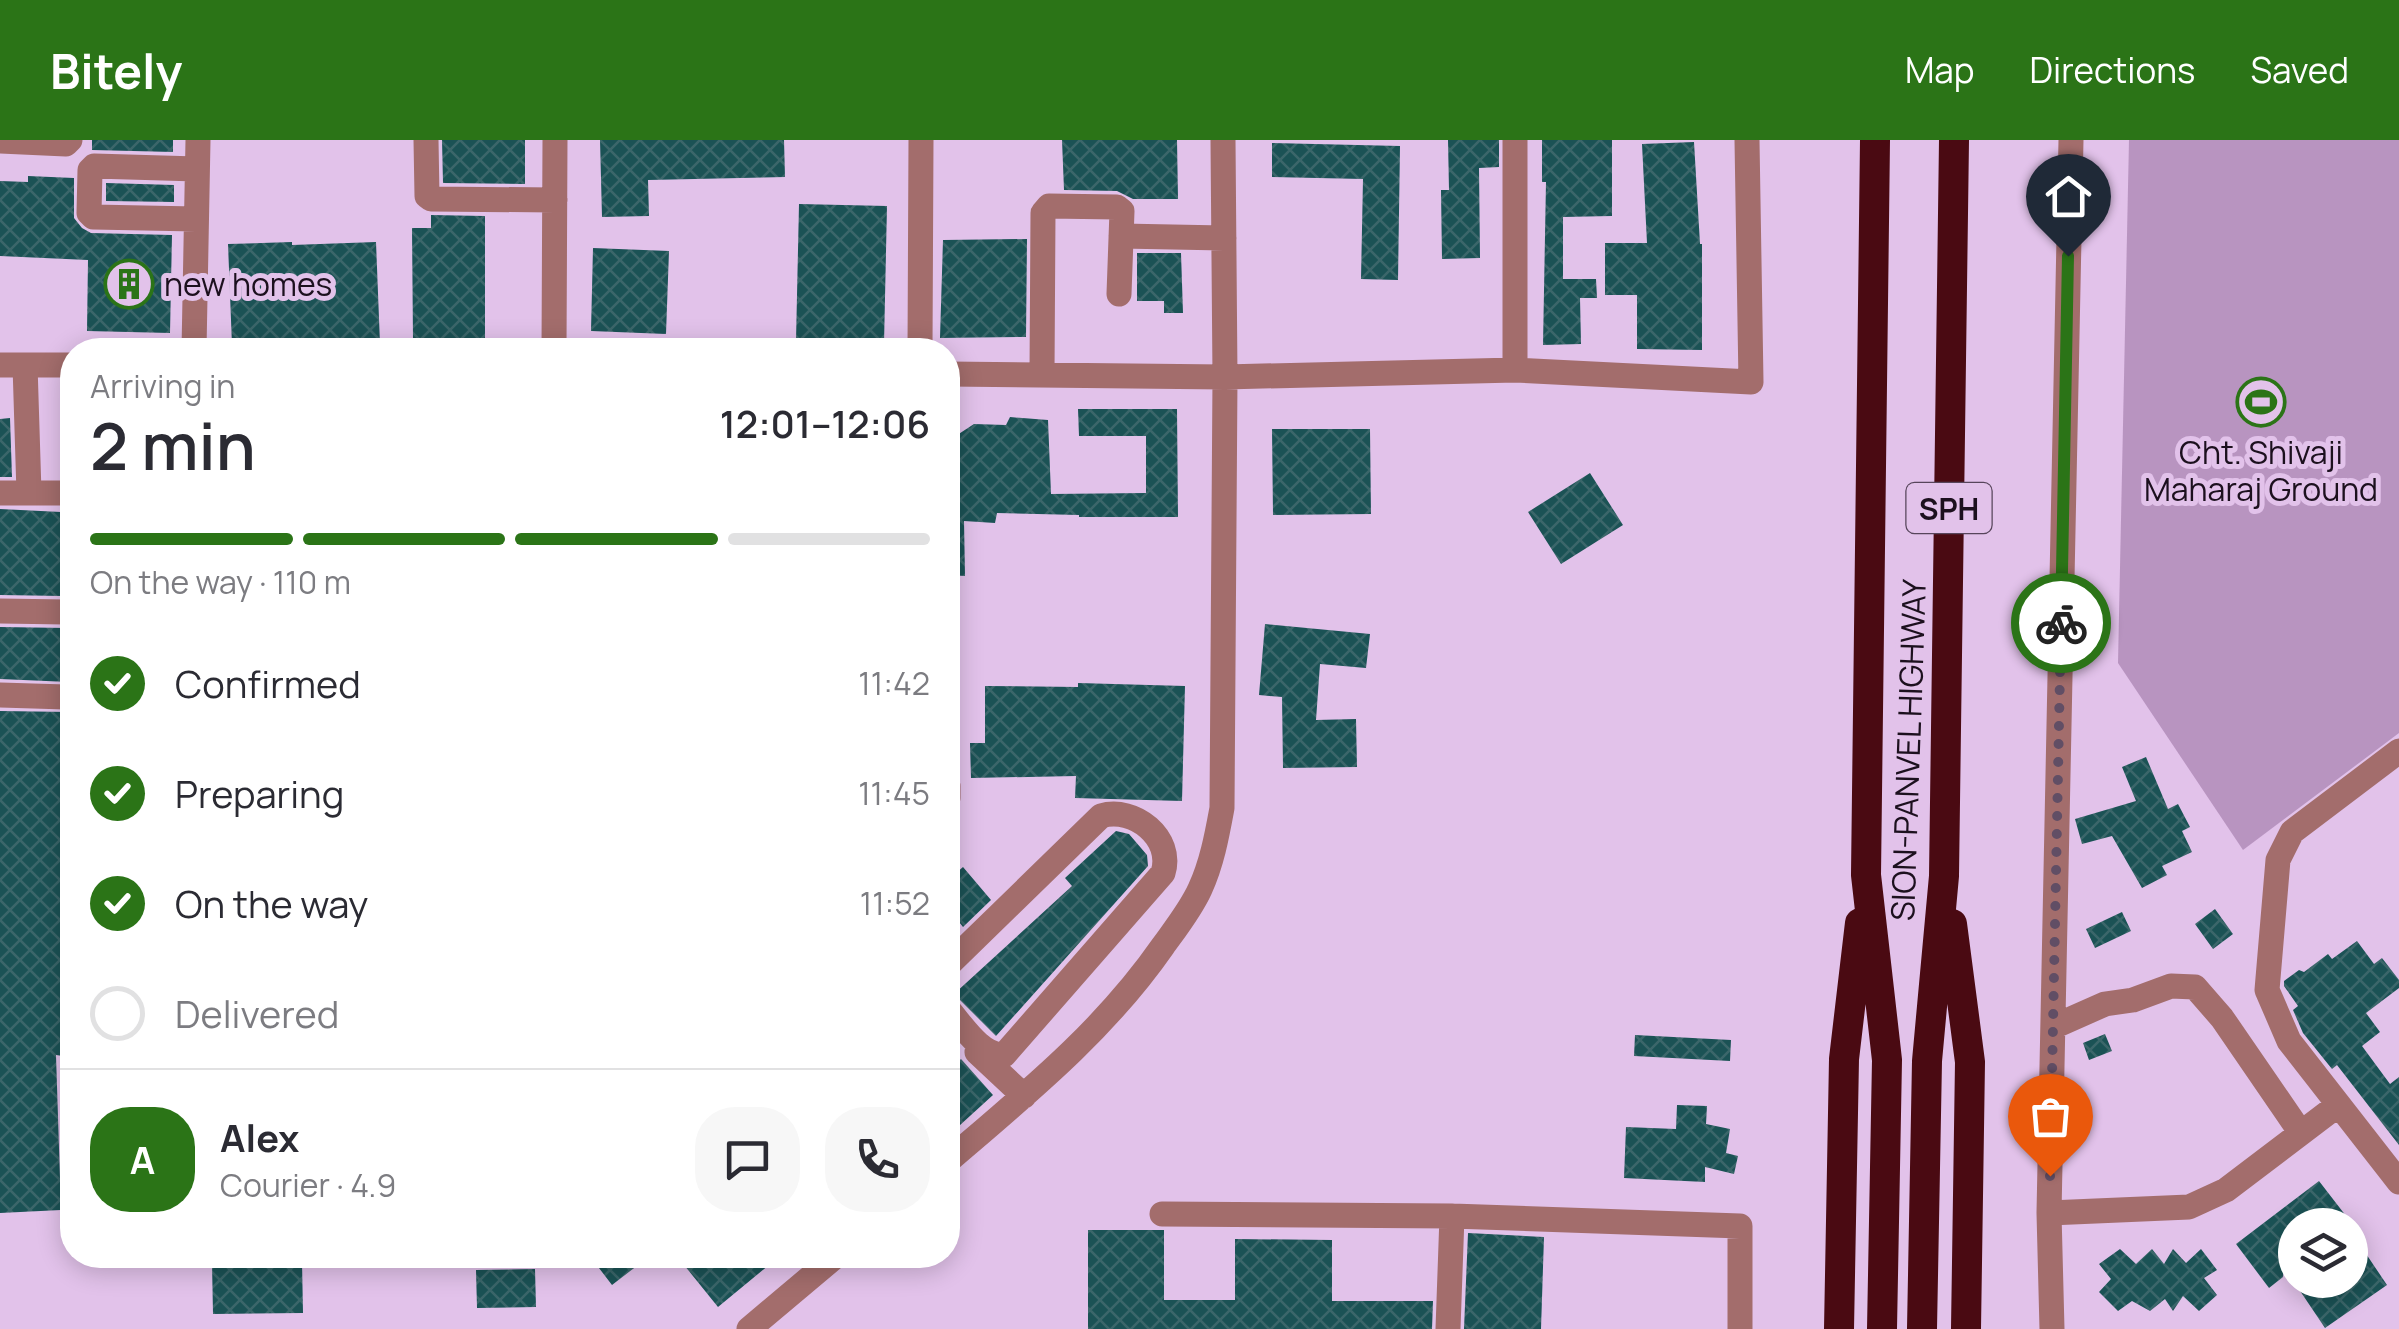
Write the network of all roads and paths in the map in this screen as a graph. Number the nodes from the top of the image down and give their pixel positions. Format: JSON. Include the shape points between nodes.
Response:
{"nodes":[{"id":1,"x":70,"y":140,"type":"edge"},
{"id":2,"x":198,"y":140,"type":"edge"},
{"id":3,"x":426,"y":140,"type":"edge"},
{"id":4,"x":555,"y":140,"type":"edge"},
{"id":5,"x":921,"y":140,"type":"edge"},
{"id":6,"x":1223,"y":140,"type":"edge"},
{"id":7,"x":1516,"y":140,"type":"edge"},
{"id":8,"x":1747,"y":140,"type":"edge"},
{"id":9,"x":1875,"y":140,"type":"edge"},
{"id":10,"x":1954,"y":140,"type":"edge"},
{"id":11,"x":2071,"y":140,"type":"edge"},
{"id":12,"x":0,"y":142,"type":"edge"},
{"id":13,"x":197,"y":169,"type":"junction"},
{"id":14,"x":555,"y":200,"type":"junction"},
{"id":15,"x":196,"y":219,"type":"junction"},
{"id":16,"x":1121,"y":236,"type":"junction"},
{"id":17,"x":1224,"y":238,"type":"junction"},
{"id":18,"x":1119,"y":294,"type":"dead end"},
{"id":19,"x":194,"y":338,"type":"edge"},
{"id":20,"x":554,"y":338,"type":"edge"},
{"id":21,"x":920,"y":338,"type":"edge"},
{"id":22,"x":13,"y":365,"type":"edge"},
{"id":23,"x":60,"y":365,"type":"edge"},
{"id":24,"x":1515,"y":370,"type":"junction"},
{"id":25,"x":960,"y":374,"type":"edge"},
{"id":26,"x":1042,"y":374,"type":"junction"},
{"id":27,"x":1226,"y":377,"type":"junction"},
{"id":28,"x":0,"y":492,"type":"edge"},
{"id":29,"x":28,"y":493,"type":"junction"},
{"id":30,"x":60,"y":498,"type":"edge"},
{"id":31,"x":60,"y":500,"type":"edge"},
{"id":32,"x":0,"y":505,"type":"edge"},
{"id":33,"x":0,"y":604,"type":"edge"},
{"id":34,"x":60,"y":608,"type":"edge"},
{"id":35,"x":60,"y":608,"type":"edge"},
{"id":36,"x":0,"y":611,"type":"edge"},
{"id":37,"x":0,"y":695,"type":"edge"},
{"id":38,"x":60,"y":697,"type":"edge"},
{"id":39,"x":2399,"y":752,"type":"edge"},
{"id":40,"x":1866,"y":875,"type":"junction"},
{"id":41,"x":1944,"y":876,"type":"junction"},
{"id":42,"x":1158,"y":880,"type":"junction"},
{"id":43,"x":1200,"y":890,"type":"junction"},
{"id":44,"x":960,"y":952,"type":"edge"},
{"id":45,"x":960,"y":1023,"type":"edge"},
{"id":46,"x":2053,"y":1027,"type":"junction"},
{"id":47,"x":963,"y":1038,"type":"dead end"},
{"id":48,"x":1024,"y":1096,"type":"junction"},
{"id":49,"x":2338,"y":1105,"type":"junction"},
{"id":50,"x":2301,"y":1133,"type":"junction"},
{"id":51,"x":960,"y":1151,"type":"edge"},
{"id":52,"x":2399,"y":1182,"type":"edge"},
{"id":53,"x":2050,"y":1212,"type":"junction"},
{"id":54,"x":1162,"y":1214,"type":"dead end"},
{"id":55,"x":1452,"y":1216,"type":"junction"},
{"id":56,"x":802,"y":1268,"type":"edge"},
{"id":57,"x":749,"y":1329,"type":"edge"},
{"id":58,"x":1448,"y":1329,"type":"edge"},
{"id":59,"x":1740,"y":1329,"type":"edge"},
{"id":60,"x":1839,"y":1329,"type":"edge"},
{"id":61,"x":1882,"y":1329,"type":"edge"},
{"id":62,"x":1922,"y":1329,"type":"edge"},
{"id":63,"x":1966,"y":1329,"type":"edge"},
{"id":64,"x":2052,"y":1329,"type":"edge"}],
"edges":[{"from":1,"to":12,"type":"street"},
{"from":2,"to":13,"type":"street"},
{"from":3,"to":14,"type":"street","via":[[431,199]]},
{"from":4,"to":14,"type":"street"},
{"from":5,"to":21,"type":"street"},
{"from":6,"to":17,"type":"street"},
{"from":7,"to":24,"type":"street"},
{"from":8,"to":24,"type":"street","via":[[1751,382]]},
{"from":9,"to":40,"type":"highway","name":"SION-PANVEL HIGHWAY","number":"SPH"},
{"from":10,"to":41,"type":"highway","name":"SION-PANVEL HIGHWAY","number":"SPH"},
{"from":11,"to":46,"type":"street"},
{"from":13,"to":15,"type":"street"},
{"from":13,"to":15,"type":"street","via":[[94,166],[89,213]]},
{"from":14,"to":20,"type":"street"},
{"from":15,"to":19,"type":"street"},
{"from":16,"to":17,"type":"street"},
{"from":16,"to":18,"type":"street"},
{"from":16,"to":26,"type":"street","via":[[1117,207],[1049,206],[1044,212]]},
{"from":17,"to":27,"type":"street"},
{"from":22,"to":23,"type":"street"},
{"from":22,"to":29,"type":"street"},
{"from":24,"to":27,"type":"street"},
{"from":25,"to":26,"type":"street"},
{"from":26,"to":27,"type":"street"},
{"from":27,"to":43,"type":"street","via":[[1222,808]]},
{"from":28,"to":29,"type":"street"},
{"from":29,"to":30,"type":"street"},
{"from":31,"to":32,"type":"street"},
{"from":33,"to":34,"type":"street"},
{"from":35,"to":36,"type":"street"},
{"from":37,"to":38,"type":"street"},
{"from":39,"to":49,"type":"street","via":[[2292,832],[2278,860],[2268,990],[2289,1040]]},
{"from":40,"to":60,"type":"highway","via":[[1844,1059]]},
{"from":40,"to":61,"type":"highway","name":"SION-PANVEL HIGHWAY","number":"SPH","via":[[1887,1060]]},
{"from":41,"to":62,"type":"highway","name":"SION-PANVEL HIGHWAY","number":"SPH","via":[[1927,1061]]},
{"from":41,"to":63,"type":"highway","via":[[1970,1062]]},
{"from":42,"to":43,"type":"street"},
{"from":42,"to":44,"type":"street","via":[[1166,856],[1146,823],[1101,816]]},
{"from":42,"to":45,"type":"street","via":[[1004,1055],[984,1049]]},
{"from":43,"to":48,"type":"street","via":[[1142,977],[1075,1052]]},
{"from":46,"to":50,"type":"street","via":[[2104,1004],[2171,986],[2195,988]]},
{"from":46,"to":53,"type":"street"},
{"from":47,"to":48,"type":"street"},
{"from":48,"to":51,"type":"street"},
{"from":49,"to":50,"type":"street"},
{"from":49,"to":52,"type":"street"},
{"from":50,"to":53,"type":"street","via":[[2226,1190],[2189,1207]]},
{"from":53,"to":64,"type":"street"},
{"from":54,"to":55,"type":"street"},
{"from":55,"to":58,"type":"street"},
{"from":55,"to":59,"type":"street","via":[[1740,1226]]},
{"from":56,"to":57,"type":"street"}]}
